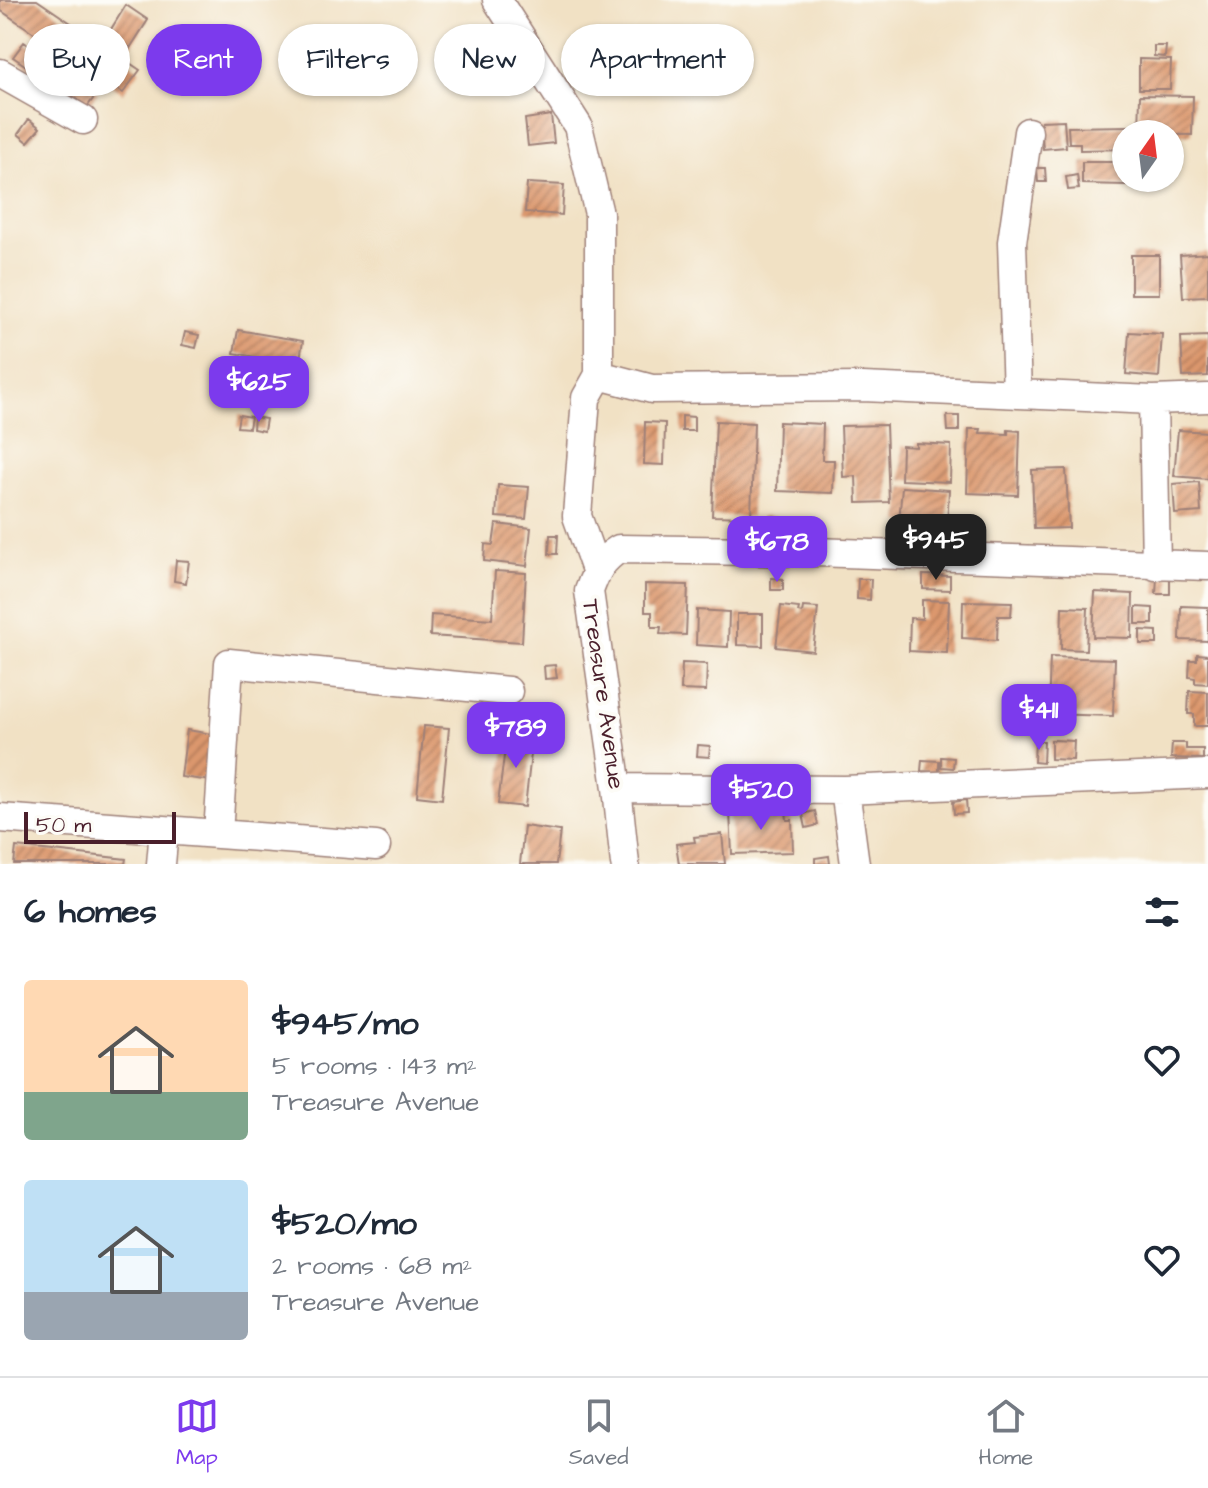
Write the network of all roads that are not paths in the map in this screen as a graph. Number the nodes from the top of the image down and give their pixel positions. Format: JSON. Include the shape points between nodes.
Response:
{"nodes":[{"id":1,"x":497,"y":0,"type":"edge"},
{"id":2,"x":0,"y":73,"type":"edge"},
{"id":3,"x":83,"y":120,"type":"dead end"},
{"id":4,"x":1028,"y":132,"type":"dead end"},
{"id":5,"x":599,"y":375,"type":"junction"},
{"id":6,"x":1017,"y":394,"type":"junction"},
{"id":7,"x":1208,"y":398,"type":"edge"},
{"id":8,"x":1153,"y":400,"type":"junction"},
{"id":9,"x":1156,"y":566,"type":"junction"},
{"id":10,"x":1208,"y":566,"type":"edge"},
{"id":11,"x":596,"y":570,"type":"junction"},
{"id":12,"x":508,"y":691,"type":"dead end"},
{"id":13,"x":1208,"y":774,"type":"edge"},
{"id":14,"x":617,"y":788,"type":"junction"},
{"id":15,"x":845,"y":790,"type":"junction"},
{"id":16,"x":0,"y":818,"type":"edge"},
{"id":17,"x":164,"y":830,"type":"junction"},
{"id":18,"x":218,"y":834,"type":"junction"},
{"id":19,"x":376,"y":846,"type":"dead end"},
{"id":20,"x":161,"y":864,"type":"edge"},
{"id":21,"x":625,"y":864,"type":"edge"},
{"id":22,"x":855,"y":864,"type":"edge"}],
"edges":[{"from":1,"to":5,"type":"street","via":[[578,126],[599,214]]},
{"from":2,"to":3,"type":"street"},
{"from":4,"to":6,"type":"street","via":[[1012,242]]},
{"from":5,"to":6,"type":"street","via":[[652,389],[863,387]]},
{"from":5,"to":11,"type":"street","via":[[586,398],[577,516]]},
{"from":6,"to":8,"type":"street"},
{"from":7,"to":8,"type":"street"},
{"from":8,"to":9,"type":"street"},
{"from":9,"to":10,"type":"street","name":"Treasure Avenue"},
{"from":9,"to":11,"type":"street","name":"Treasure Avenue","via":[[619,549]]},
{"from":11,"to":14,"type":"street","name":"Treasure Avenue","via":[[589,591]]},
{"from":12,"to":18,"type":"street","via":[[229,663]]},
{"from":13,"to":15,"type":"street"},
{"from":14,"to":15,"type":"street"},
{"from":14,"to":21,"type":"street","name":"Treasure Avenue"},
{"from":15,"to":22,"type":"street"},
{"from":16,"to":17,"type":"street"},
{"from":17,"to":18,"type":"street"},
{"from":17,"to":20,"type":"street"},
{"from":18,"to":19,"type":"street"}]}
